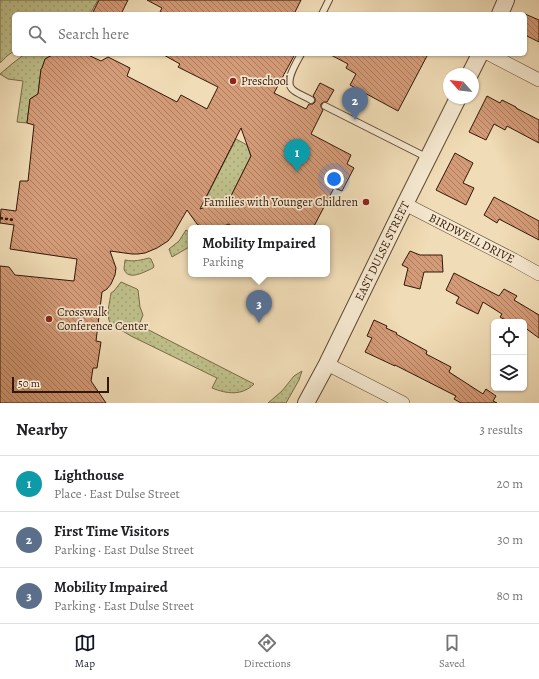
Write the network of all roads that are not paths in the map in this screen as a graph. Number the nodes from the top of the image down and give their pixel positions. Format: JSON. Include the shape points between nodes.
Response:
{"nodes":[{"id":1,"x":329,"y":0,"type":"edge"},
{"id":2,"x":506,"y":0,"type":"edge"},
{"id":3,"x":323,"y":12,"type":"edge"},
{"id":4,"x":501,"y":12,"type":"edge"},
{"id":5,"x":300,"y":56,"type":"edge"},
{"id":6,"x":479,"y":56,"type":"edge"},
{"id":7,"x":493,"y":56,"type":"edge"},
{"id":8,"x":473,"y":68,"type":"edge"},
{"id":9,"x":539,"y":80,"type":"edge"},
{"id":10,"x":311,"y":100,"type":"dead end"},
{"id":11,"x":455,"y":104,"type":"edge"},
{"id":12,"x":325,"y":106,"type":"dead end"},
{"id":13,"x":428,"y":158,"type":"junction"},
{"id":14,"x":405,"y":204,"type":"junction"},
{"id":15,"x":539,"y":274,"type":"edge"},
{"id":16,"x":327,"y":364,"type":"junction"},
{"id":17,"x":306,"y":403,"type":"edge"},
{"id":18,"x":403,"y":403,"type":"edge"}],
"edges":[{"from":1,"to":3,"type":"lane"},
{"from":2,"to":4,"type":"street"},
{"from":5,"to":10,"type":"lane","via":[[289,84]]},
{"from":6,"to":8,"type":"street"},
{"from":7,"to":9,"type":"street"},
{"from":11,"to":13,"type":"street","name":"EAST DULSE STREET"},
{"from":12,"to":13,"type":"lane"},
{"from":13,"to":14,"type":"street","name":"EAST DULSE STREET"},
{"from":14,"to":15,"type":"street","name":"BIRDWELL DRIVE"},
{"from":14,"to":16,"type":"street","name":"EAST DULSE STREET"},
{"from":16,"to":17,"type":"street","name":"EAST DULSE STREET"},
{"from":16,"to":18,"type":"street"}]}
